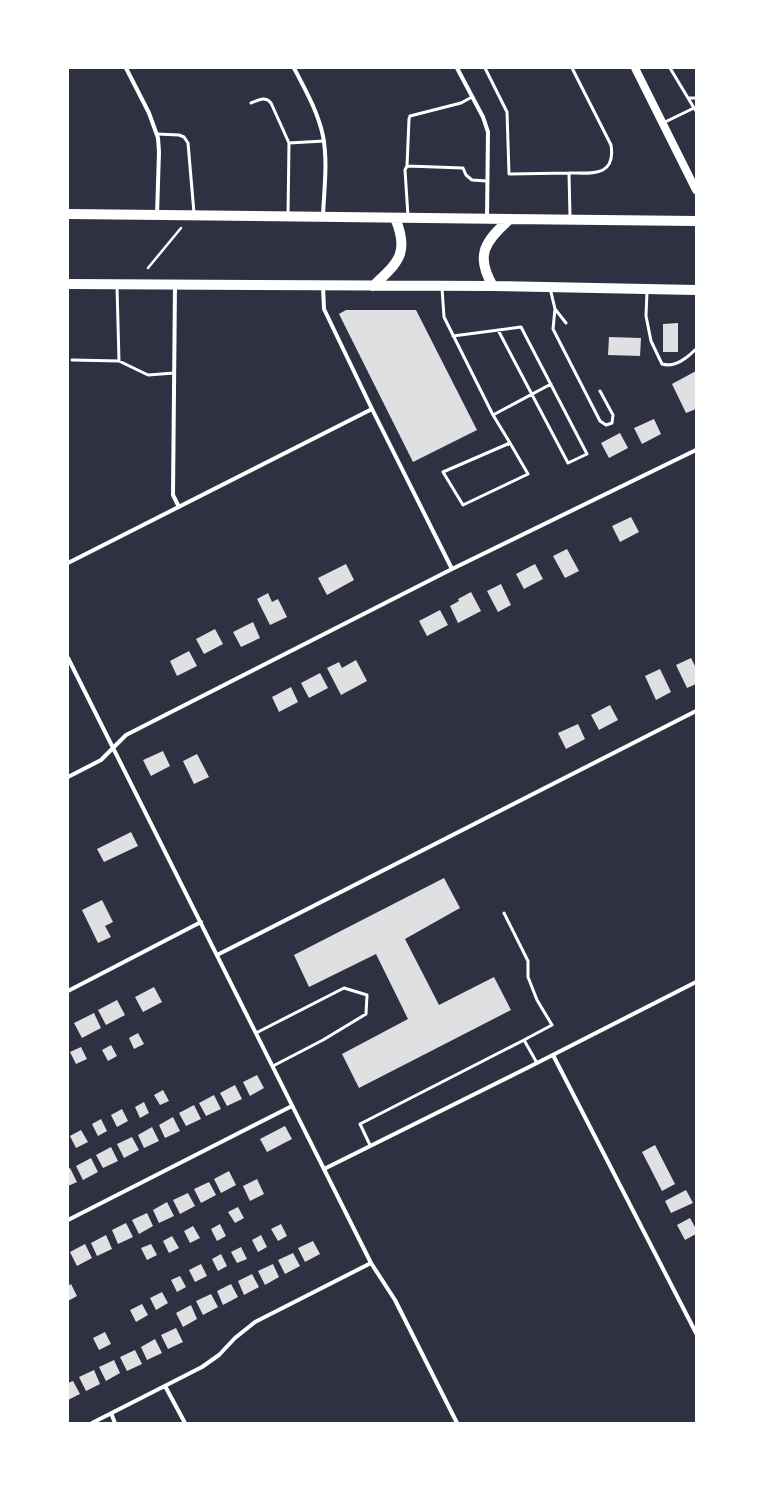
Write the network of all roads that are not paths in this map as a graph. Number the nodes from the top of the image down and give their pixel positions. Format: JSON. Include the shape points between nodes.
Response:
{"nodes":[{"id":1,"x":126,"y":68,"type":"edge"},
{"id":2,"x":294,"y":68,"type":"edge"},
{"id":3,"x":457,"y":68,"type":"edge"},
{"id":4,"x":485,"y":68,"type":"edge"},
{"id":5,"x":572,"y":68,"type":"edge"},
{"id":6,"x":634,"y":68,"type":"edge"},
{"id":7,"x":670,"y":68,"type":"edge"},
{"id":8,"x":472,"y":97,"type":"junction"},
{"id":9,"x":688,"y":98,"type":"junction"},
{"id":10,"x":696,"y":98,"type":"edge"},
{"id":11,"x":251,"y":103,"type":"dead end"},
{"id":12,"x":695,"y":110,"type":"edge"},
{"id":13,"x":663,"y":123,"type":"junction"},
{"id":14,"x":157,"y":134,"type":"junction"},
{"id":15,"x":324,"y":141,"type":"junction"},
{"id":16,"x":289,"y":143,"type":"junction"},
{"id":17,"x":407,"y":166,"type":"junction"},
{"id":18,"x":569,"y":174,"type":"junction"},
{"id":19,"x":694,"y":180,"type":"edge"},
{"id":20,"x":487,"y":181,"type":"junction"},
{"id":21,"x":696,"y":190,"type":"edge"},
{"id":22,"x":68,"y":214,"type":"edge"},
{"id":23,"x":194,"y":215,"type":"junction"},
{"id":24,"x":157,"y":216,"type":"junction"},
{"id":25,"x":288,"y":216,"type":"junction"},
{"id":26,"x":323,"y":217,"type":"junction"},
{"id":27,"x":395,"y":218,"type":"junction"},
{"id":28,"x":408,"y":218,"type":"junction"},
{"id":29,"x":487,"y":218,"type":"junction"},
{"id":30,"x":510,"y":219,"type":"junction"},
{"id":31,"x":570,"y":219,"type":"junction"},
{"id":32,"x":696,"y":221,"type":"edge"},
{"id":33,"x":68,"y":284,"type":"edge"},
{"id":34,"x":117,"y":284,"type":"junction"},
{"id":35,"x":175,"y":285,"type":"junction"},
{"id":36,"x":323,"y":286,"type":"junction"},
{"id":37,"x":372,"y":286,"type":"junction"},
{"id":38,"x":442,"y":286,"type":"junction"},
{"id":39,"x":493,"y":286,"type":"junction"},
{"id":40,"x":550,"y":288,"type":"junction"},
{"id":41,"x":647,"y":289,"type":"junction"},
{"id":42,"x":696,"y":290,"type":"edge"},
{"id":43,"x":554,"y":309,"type":"junction"},
{"id":44,"x":566,"y":323,"type":"dead end"},
{"id":45,"x":498,"y":330,"type":"junction"},
{"id":46,"x":454,"y":336,"type":"junction"},
{"id":47,"x":696,"y":345,"type":"edge"},
{"id":48,"x":696,"y":349,"type":"edge"},
{"id":49,"x":72,"y":360,"type":"dead end"},
{"id":50,"x":119,"y":361,"type":"junction"},
{"id":51,"x":174,"y":373,"type":"junction"},
{"id":52,"x":550,"y":384,"type":"junction"},
{"id":53,"x":600,"y":391,"type":"dead end"},
{"id":54,"x":532,"y":394,"type":"junction"},
{"id":55,"x":372,"y":409,"type":"junction"},
{"id":56,"x":493,"y":415,"type":"junction"},
{"id":57,"x":510,"y":443,"type":"junction"},
{"id":58,"x":696,"y":450,"type":"edge"},
{"id":59,"x":179,"y":507,"type":"junction"},
{"id":60,"x":68,"y":563,"type":"edge"},
{"id":61,"x":452,"y":569,"type":"junction"},
{"id":62,"x":68,"y":658,"type":"edge"},
{"id":63,"x":696,"y":711,"type":"edge"},
{"id":64,"x":114,"y":747,"type":"junction"},
{"id":65,"x":68,"y":777,"type":"edge"},
{"id":66,"x":504,"y":913,"type":"dead end"},
{"id":67,"x":201,"y":922,"type":"junction"},
{"id":68,"x":218,"y":955,"type":"junction"},
{"id":69,"x":696,"y":982,"type":"edge"},
{"id":70,"x":68,"y":991,"type":"edge"},
{"id":71,"x":256,"y":1033,"type":"junction"},
{"id":72,"x":524,"y":1040,"type":"junction"},
{"id":73,"x":553,"y":1055,"type":"junction"},
{"id":74,"x":537,"y":1063,"type":"junction"},
{"id":75,"x":273,"y":1066,"type":"junction"},
{"id":76,"x":292,"y":1106,"type":"junction"},
{"id":77,"x":370,"y":1145,"type":"junction"},
{"id":78,"x":324,"y":1169,"type":"junction"},
{"id":79,"x":68,"y":1220,"type":"edge"},
{"id":80,"x":371,"y":1263,"type":"junction"},
{"id":81,"x":696,"y":1333,"type":"edge"},
{"id":82,"x":165,"y":1386,"type":"junction"},
{"id":83,"x":111,"y":1413,"type":"junction"},
{"id":84,"x":92,"y":1423,"type":"edge"},
{"id":85,"x":115,"y":1423,"type":"edge"},
{"id":86,"x":185,"y":1423,"type":"edge"},
{"id":87,"x":457,"y":1423,"type":"edge"}],
"edges":[{"from":1,"to":14,"type":"street"},
{"from":2,"to":15,"type":"street","via":[[318,119]]},
{"from":3,"to":8,"type":"street"},
{"from":4,"to":18,"type":"lane","via":[[507,112],[509,174]]},
{"from":5,"to":18,"type":"lane","via":[[612,154],[611,162],[601,172]]},
{"from":6,"to":13,"type":"main road"},
{"from":7,"to":9,"type":"lane"},
{"from":8,"to":17,"type":"lane","via":[[461,103],[410,116]]},
{"from":8,"to":20,"type":"street","via":[[488,132]]},
{"from":9,"to":10,"type":"lane"},
{"from":9,"to":12,"type":"lane"},
{"from":11,"to":16,"type":"lane","via":[[268,99]]},
{"from":12,"to":13,"type":"lane"},
{"from":13,"to":19,"type":"main road"},
{"from":14,"to":23,"type":"lane","via":[[184,137],[188,142]]},
{"from":14,"to":24,"type":"street"},
{"from":15,"to":16,"type":"lane"},
{"from":15,"to":26,"type":"street"},
{"from":16,"to":25,"type":"lane"},
{"from":17,"to":20,"type":"lane","via":[[463,168],[472,180]]},
{"from":17,"to":28,"type":"lane","via":[[405,170]]},
{"from":18,"to":31,"type":"lane"},
{"from":19,"to":21,"type":"main road"},
{"from":20,"to":29,"type":"street"},
{"from":22,"to":24,"type":"main road"},
{"from":23,"to":24,"type":"main road"},
{"from":23,"to":25,"type":"main road"},
{"from":25,"to":26,"type":"main road"},
{"from":26,"to":27,"type":"main road"},
{"from":27,"to":28,"type":"main road"},
{"from":27,"to":37,"type":"main road","via":[[403,240],[402,250],[389,272]]},
{"from":28,"to":29,"type":"main road"},
{"from":29,"to":30,"type":"main road"},
{"from":30,"to":31,"type":"main road"},
{"from":30,"to":39,"type":"main road","via":[[496,232],[484,254],[484,266]]},
{"from":31,"to":32,"type":"main road"},
{"from":33,"to":34,"type":"main road"},
{"from":34,"to":35,"type":"main road"},
{"from":34,"to":50,"type":"lane"},
{"from":35,"to":36,"type":"main road"},
{"from":35,"to":51,"type":"street"},
{"from":36,"to":37,"type":"main road"},
{"from":36,"to":55,"type":"street","via":[[324,309]]},
{"from":37,"to":38,"type":"main road"},
{"from":38,"to":39,"type":"main road"},
{"from":38,"to":46,"type":"lane","via":[[444,318]]},
{"from":39,"to":40,"type":"main road"},
{"from":40,"to":41,"type":"main road"},
{"from":40,"to":43,"type":"lane"},
{"from":41,"to":42,"type":"main road"},
{"from":41,"to":48,"type":"lane","via":[[646,316],[651,341],[662,364],[667,366],[684,360]]},
{"from":43,"to":44,"type":"lane"},
{"from":43,"to":53,"type":"lane","via":[[553,329],[600,421],[606,425],[612,423],[613,415]]},
{"from":45,"to":46,"type":"lane"},
{"from":45,"to":52,"type":"lane","via":[[521,327]]},
{"from":45,"to":54,"type":"lane"},
{"from":46,"to":56,"type":"lane"},
{"from":47,"to":48,"type":"lane"},
{"from":49,"to":50,"type":"lane"},
{"from":50,"to":51,"type":"lane","via":[[148,375]]},
{"from":51,"to":59,"type":"street","via":[[173,495]]},
{"from":52,"to":54,"type":"lane"},
{"from":52,"to":54,"type":"lane","via":[[587,454],[568,463]]},
{"from":54,"to":56,"type":"lane"},
{"from":55,"to":59,"type":"street"},
{"from":55,"to":61,"type":"street"},
{"from":56,"to":57,"type":"lane"},
{"from":57,"to":57,"type":"lane","via":[[444,472],[463,505],[528,474]]},
{"from":58,"to":61,"type":"street"},
{"from":59,"to":60,"type":"street"},
{"from":61,"to":64,"type":"street","via":[[126,734]]},
{"from":62,"to":64,"type":"street"},
{"from":63,"to":68,"type":"street"},
{"from":64,"to":65,"type":"street","via":[[101,760]]},
{"from":64,"to":67,"type":"street"},
{"from":66,"to":72,"type":"lane","via":[[528,961],[528,977],[537,1000],[552,1025]]},
{"from":67,"to":68,"type":"street"},
{"from":67,"to":70,"type":"street"},
{"from":68,"to":71,"type":"street"},
{"from":69,"to":73,"type":"street"},
{"from":71,"to":75,"type":"street"},
{"from":71,"to":75,"type":"lane","via":[[344,988],[367,995],[366,1014]]},
{"from":72,"to":74,"type":"lane"},
{"from":72,"to":77,"type":"lane","via":[[360,1124]]},
{"from":73,"to":74,"type":"street"},
{"from":73,"to":81,"type":"street"},
{"from":74,"to":77,"type":"street"},
{"from":75,"to":76,"type":"street"},
{"from":76,"to":78,"type":"street"},
{"from":76,"to":79,"type":"street"},
{"from":77,"to":78,"type":"street"},
{"from":78,"to":80,"type":"street"},
{"from":80,"to":82,"type":"street","via":[[255,1322],[202,1367]]},
{"from":80,"to":87,"type":"street","via":[[395,1300]]},
{"from":82,"to":83,"type":"street"},
{"from":82,"to":86,"type":"street"},
{"from":83,"to":84,"type":"street"},
{"from":83,"to":85,"type":"street"}]}
